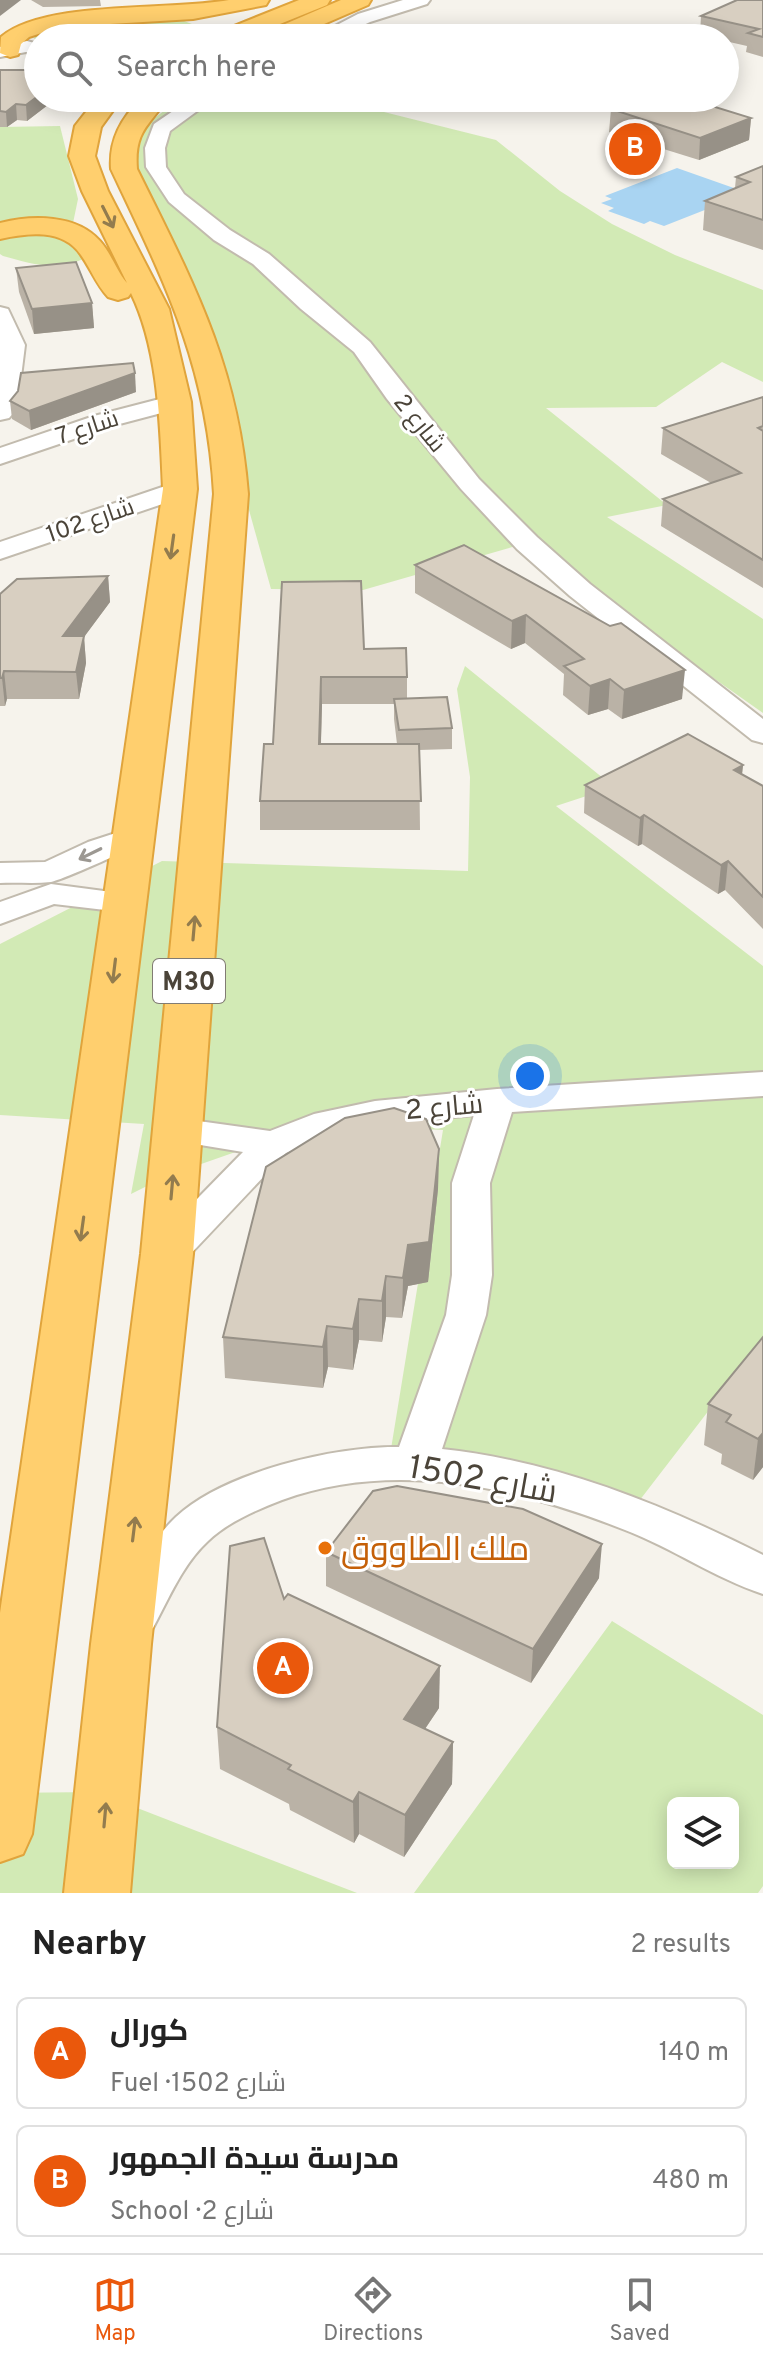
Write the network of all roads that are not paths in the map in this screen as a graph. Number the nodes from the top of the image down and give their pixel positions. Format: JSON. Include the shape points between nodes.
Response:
{"nodes":[{"id":1,"x":319,"y":0,"type":"edge"},
{"id":2,"x":360,"y":0,"type":"edge"},
{"id":3,"x":421,"y":0,"type":"edge"},
{"id":4,"x":253,"y":1,"type":"edge"},
{"id":5,"x":41,"y":24,"type":"edge"},
{"id":6,"x":67,"y":24,"type":"edge"},
{"id":7,"x":193,"y":24,"type":"edge"},
{"id":8,"x":233,"y":24,"type":"edge"},
{"id":9,"x":254,"y":24,"type":"edge"},
{"id":10,"x":305,"y":24,"type":"edge"},
{"id":11,"x":351,"y":24,"type":"edge"},
{"id":12,"x":24,"y":30,"type":"edge"},
{"id":13,"x":23,"y":52,"type":"edge"},
{"id":14,"x":96,"y":112,"type":"edge"},
{"id":15,"x":144,"y":112,"type":"edge"},
{"id":16,"x":184,"y":112,"type":"edge"},
{"id":17,"x":72,"y":189,"type":"junction"},
{"id":18,"x":0,"y":223,"type":"edge"},
{"id":19,"x":0,"y":231,"type":"edge"},
{"id":20,"x":154,"y":309,"type":"junction"},
{"id":21,"x":0,"y":314,"type":"edge"},
{"id":22,"x":175,"y":402,"type":"junction"},
{"id":23,"x":0,"y":413,"type":"edge"},
{"id":24,"x":0,"y":456,"type":"edge"},
{"id":25,"x":180,"y":489,"type":"junction"},
{"id":26,"x":0,"y":551,"type":"edge"},
{"id":27,"x":763,"y":734,"type":"edge"},
{"id":28,"x":131,"y":838,"type":"junction"},
{"id":29,"x":0,"y":873,"type":"edge"},
{"id":30,"x":51,"y":883,"type":"junction"},
{"id":31,"x":122,"y":902,"type":"junction"},
{"id":32,"x":0,"y":914,"type":"edge"},
{"id":33,"x":763,"y":1084,"type":"edge"},
{"id":34,"x":497,"y":1101,"type":"junction"},
{"id":35,"x":177,"y":1130,"type":"junction"},
{"id":36,"x":273,"y":1144,"type":"junction"},
{"id":37,"x":167,"y":1254,"type":"junction"},
{"id":38,"x":416,"y":1461,"type":"junction"},
{"id":39,"x":763,"y":1576,"type":"edge"},
{"id":40,"x":0,"y":1609,"type":"edge"},
{"id":41,"x":121,"y":1644,"type":"junction"},
{"id":42,"x":16,"y":1712,"type":"junction"},
{"id":43,"x":0,"y":1834,"type":"edge"},
{"id":44,"x":97,"y":1893,"type":"edge"}],
"edges":[{"from":1,"to":9,"type":"highway"},
{"from":2,"to":10,"type":"highway"},
{"from":3,"to":11,"type":"street"},
{"from":4,"to":5,"type":"highway","via":[[174,14]]},
{"from":4,"to":8,"type":"highway"},
{"from":6,"to":7,"type":"highway"},
{"from":12,"to":13,"type":"highway","via":[[9,42]]},
{"from":14,"to":17,"type":"highway","number":"M30","via":[[83,139]]},
{"from":35,"to":15,"type":"highway","number":"M30","one_way":true,"via":[[231,466],[218,384],[200,328],[124,169],[123,142]]},
{"from":16,"to":27,"type":"street","name":"شارع 2","via":[[161,128],[155,148],[156,167],[176,198],[261,259],[362,347],[470,484],[527,543]]},
{"from":17,"to":18,"type":"highway","via":[[37,216]]},
{"from":17,"to":20,"type":"highway","number":"M30","one_way":true},
{"from":19,"to":20,"type":"highway","via":[[40,226],[72,233],[88,244],[121,294]]},
{"from":20,"to":22,"type":"highway","number":"M30"},
{"from":21,"to":23,"type":"street","via":[[13,345],[5,409]]},
{"from":22,"to":24,"type":"street","name":"شارع 7"},
{"from":22,"to":25,"type":"highway","number":"M30"},
{"from":25,"to":26,"type":"street","name":"شارع 102"},
{"from":25,"to":28,"type":"highway","number":"M30","one_way":true},
{"from":28,"to":30,"type":"street","one_way":true,"via":[[99,849]]},
{"from":28,"to":31,"type":"highway","number":"M30"},
{"from":29,"to":30,"type":"street"},
{"from":30,"to":31,"type":"street"},
{"from":30,"to":32,"type":"street"},
{"from":31,"to":42,"type":"highway","number":"M30","one_way":true,"via":[[94,1148]]},
{"from":33,"to":34,"type":"street","name":"شارع 2"},
{"from":34,"to":36,"type":"street","name":"شارع 2","via":[[350,1118]]},
{"from":34,"to":38,"type":"street","via":[[471,1183],[472,1275],[466,1315]]},
{"from":35,"to":36,"type":"street"},
{"from":37,"to":35,"type":"highway","number":"M30","one_way":true},
{"from":36,"to":37,"type":"street","name":"شارع 2"},
{"from":41,"to":37,"type":"highway","number":"M30","one_way":true},
{"from":38,"to":39,"type":"street","name":"شارع 1502","via":[[515,1478],[580,1496],[686,1536]]},
{"from":38,"to":41,"type":"street","name":"شارع 1502","via":[[324,1469],[279,1480],[229,1505],[193,1528],[169,1556]]},
{"from":40,"to":42,"type":"street"},
{"from":44,"to":41,"type":"highway","number":"M30","one_way":true},
{"from":42,"to":43,"type":"highway","number":"M30"}]}
